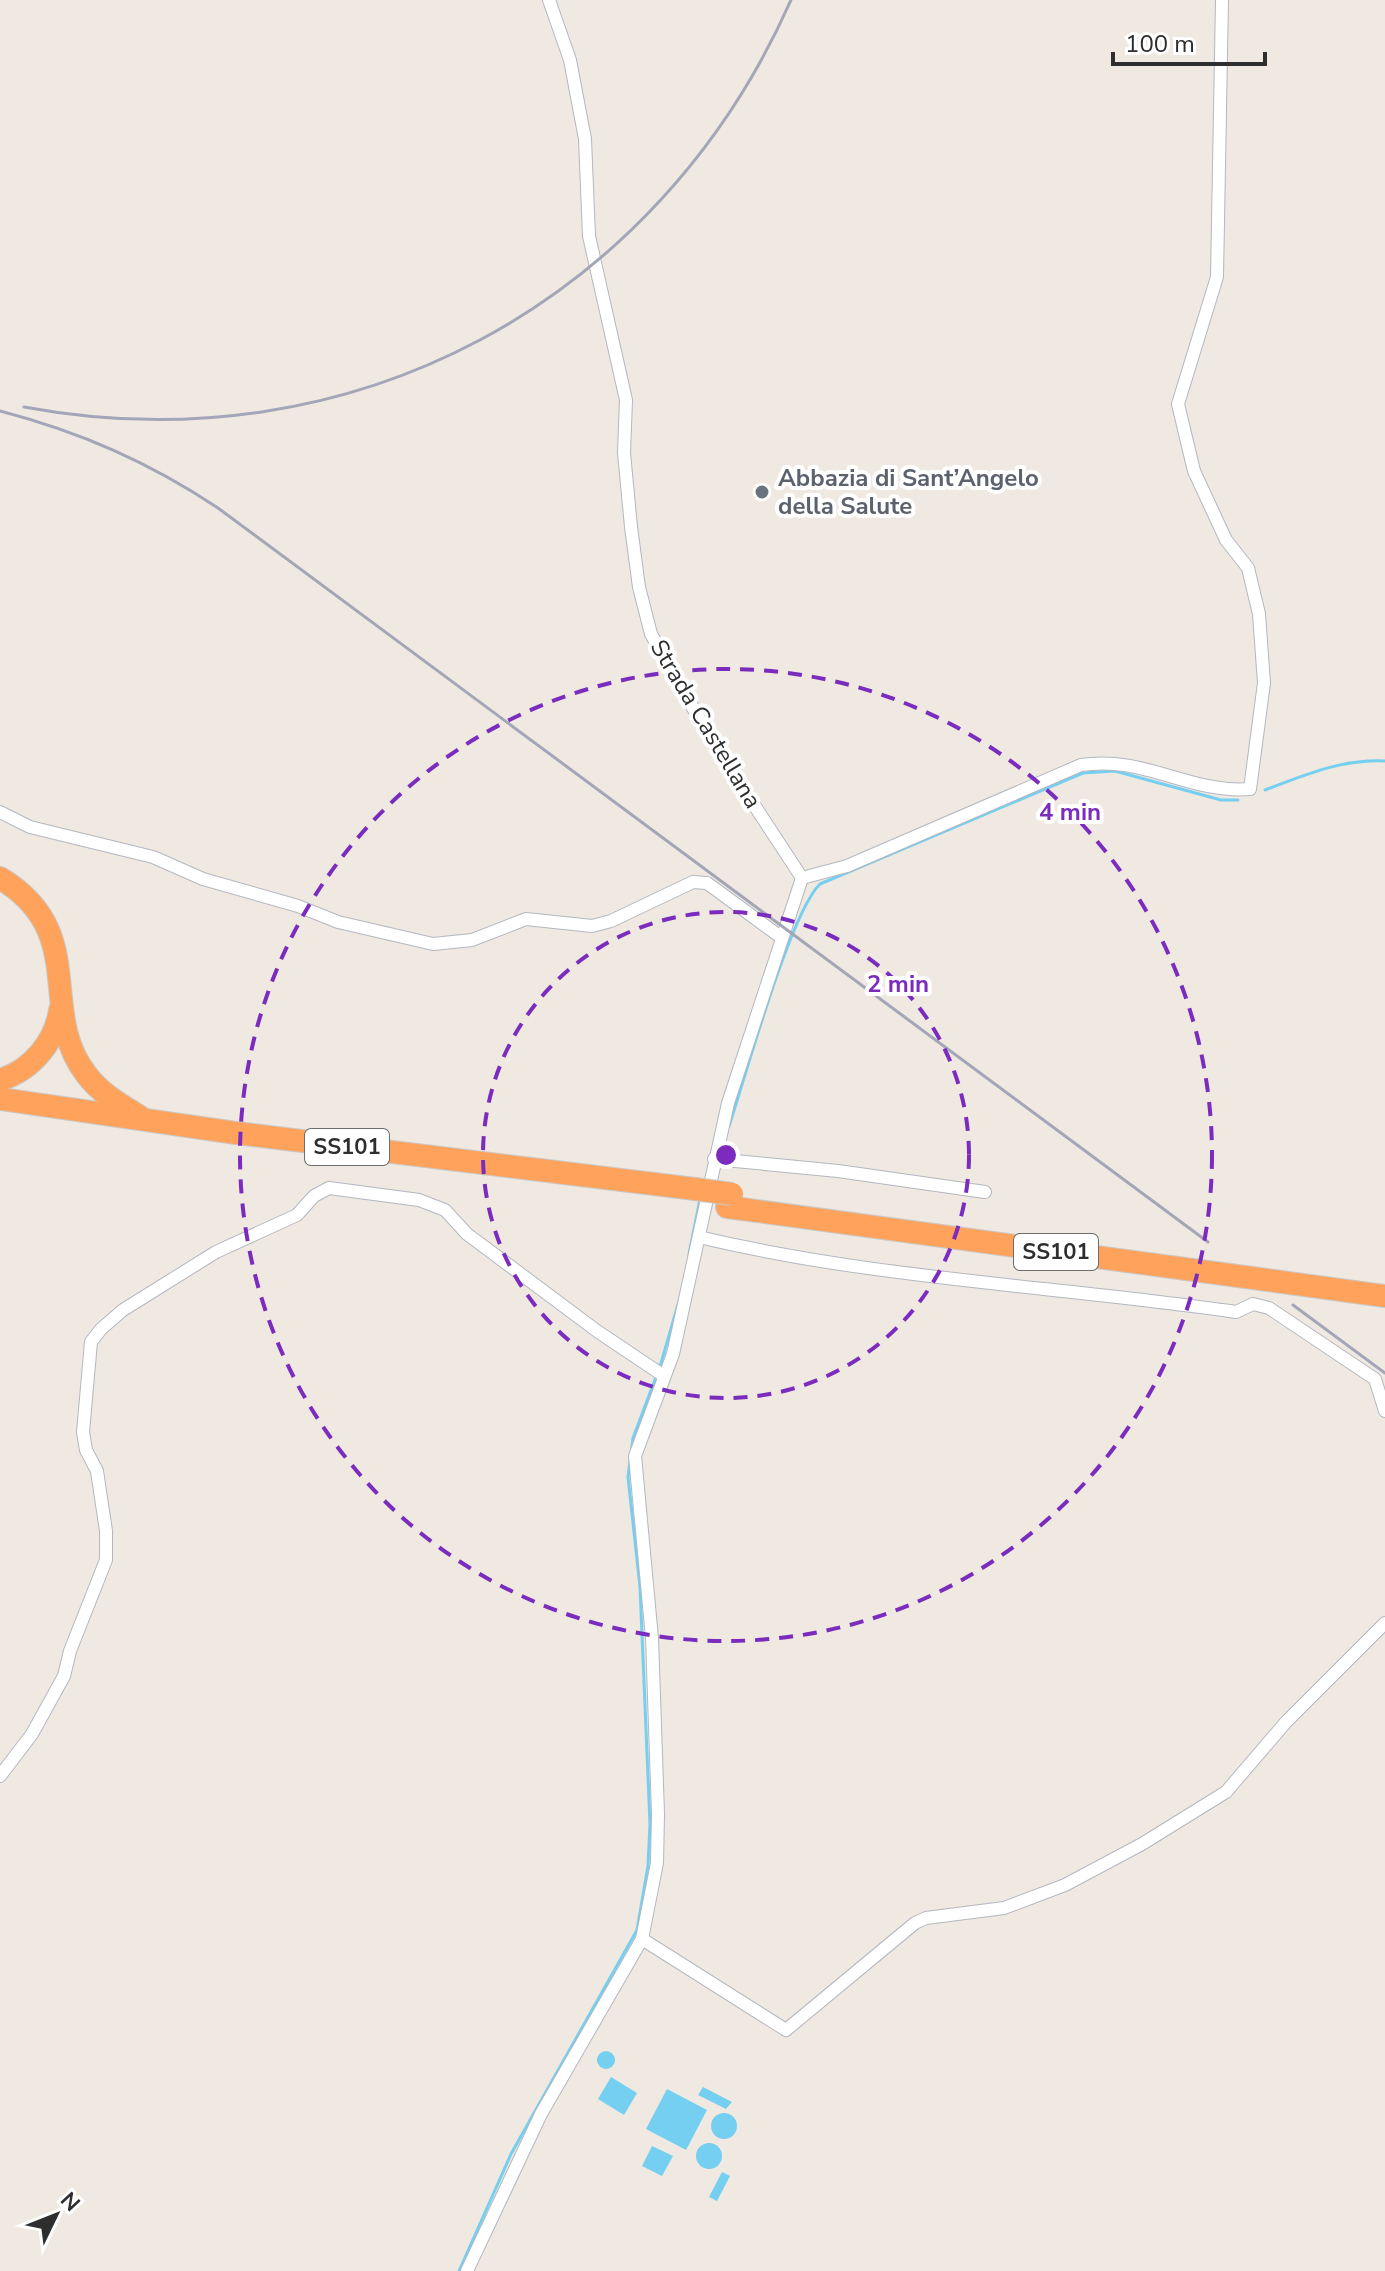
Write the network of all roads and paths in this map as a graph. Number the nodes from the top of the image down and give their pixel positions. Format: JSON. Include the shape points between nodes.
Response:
{"nodes":[{"id":1,"x":549,"y":0,"type":"edge"},
{"id":2,"x":1222,"y":0,"type":"edge"},
{"id":3,"x":0,"y":812,"type":"edge"},
{"id":4,"x":0,"y":878,"type":"edge"},
{"id":5,"x":802,"y":878,"type":"junction"},
{"id":6,"x":782,"y":938,"type":"junction"},
{"id":7,"x":63,"y":989,"type":"junction"},
{"id":8,"x":0,"y":1080,"type":"edge"},
{"id":9,"x":0,"y":1099,"type":"edge"},
{"id":10,"x":0,"y":1114,"type":"edge"},
{"id":11,"x":147,"y":1120,"type":"junction"},
{"id":12,"x":714,"y":1159,"type":"junction"},
{"id":13,"x":985,"y":1192,"type":"dead end"},
{"id":14,"x":693,"y":1196,"type":"junction"},
{"id":15,"x":730,"y":1201,"type":"junction"},
{"id":16,"x":699,"y":1237,"type":"junction"},
{"id":17,"x":1385,"y":1283,"type":"edge"},
{"id":18,"x":1385,"y":1296,"type":"edge"},
{"id":19,"x":658,"y":1373,"type":"junction"},
{"id":20,"x":1385,"y":1411,"type":"edge"},
{"id":21,"x":1385,"y":1623,"type":"edge"},
{"id":22,"x":0,"y":1776,"type":"edge"},
{"id":23,"x":642,"y":1939,"type":"junction"},
{"id":24,"x":467,"y":2271,"type":"edge"}],
"edges":[{"from":1,"to":5,"type":"street","name":"Strada Castellana","via":[[570,60],[585,139],[589,236],[626,400],[624,453],[631,527],[651,634],[702,725]]},
{"from":2,"to":5,"type":"street","via":[[1217,277],[1178,404],[1194,471],[1226,540],[1248,568],[1259,614],[1264,683],[1250,789],[1187,781],[1109,761],[1081,765],[847,866]]},
{"from":3,"to":6,"type":"street","via":[[30,827],[153,857],[203,879],[423,943],[472,940],[526,919],[592,926],[693,882],[707,883]]},
{"from":4,"to":7,"type":"highway","via":[[38,912],[53,936]]},
{"from":5,"to":6,"type":"street"},
{"from":6,"to":12,"type":"street"},
{"from":7,"to":8,"type":"highway","via":[[58,1024],[45,1048],[29,1066]]},
{"from":7,"to":11,"type":"highway","via":[[66,1030],[85,1073],[104,1093]]},
{"from":9,"to":11,"type":"highway","number":"SS101"},
{"from":10,"to":14,"type":"highway","number":"SS101"},
{"from":11,"to":14,"type":"highway","number":"SS101"},
{"from":12,"to":13,"type":"street"},
{"from":12,"to":16,"type":"street"},
{"from":14,"to":15,"type":"highway","number":"SS101","bridge":true},
{"from":15,"to":17,"type":"highway","number":"SS101"},
{"from":15,"to":18,"type":"highway","number":"SS101"},
{"from":16,"to":19,"type":"street","via":[[673,1354]]},
{"from":16,"to":20,"type":"street","via":[[943,1277],[1236,1312],[1253,1304],[1269,1308],[1375,1379]]},
{"from":19,"to":22,"type":"street","via":[[467,1234],[445,1210],[419,1200],[329,1188],[297,1215],[216,1252],[123,1310],[91,1342],[83,1432],[97,1471],[106,1560],[64,1676],[32,1734]]},
{"from":19,"to":23,"type":"street","via":[[635,1456],[652,1638],[658,1814],[657,1863]]},
{"from":21,"to":23,"type":"street","via":[[1286,1722],[1226,1792],[1065,1885],[1004,1908],[915,1923],[786,2030]]},
{"from":23,"to":24,"type":"street","via":[[541,2114]]}]}
